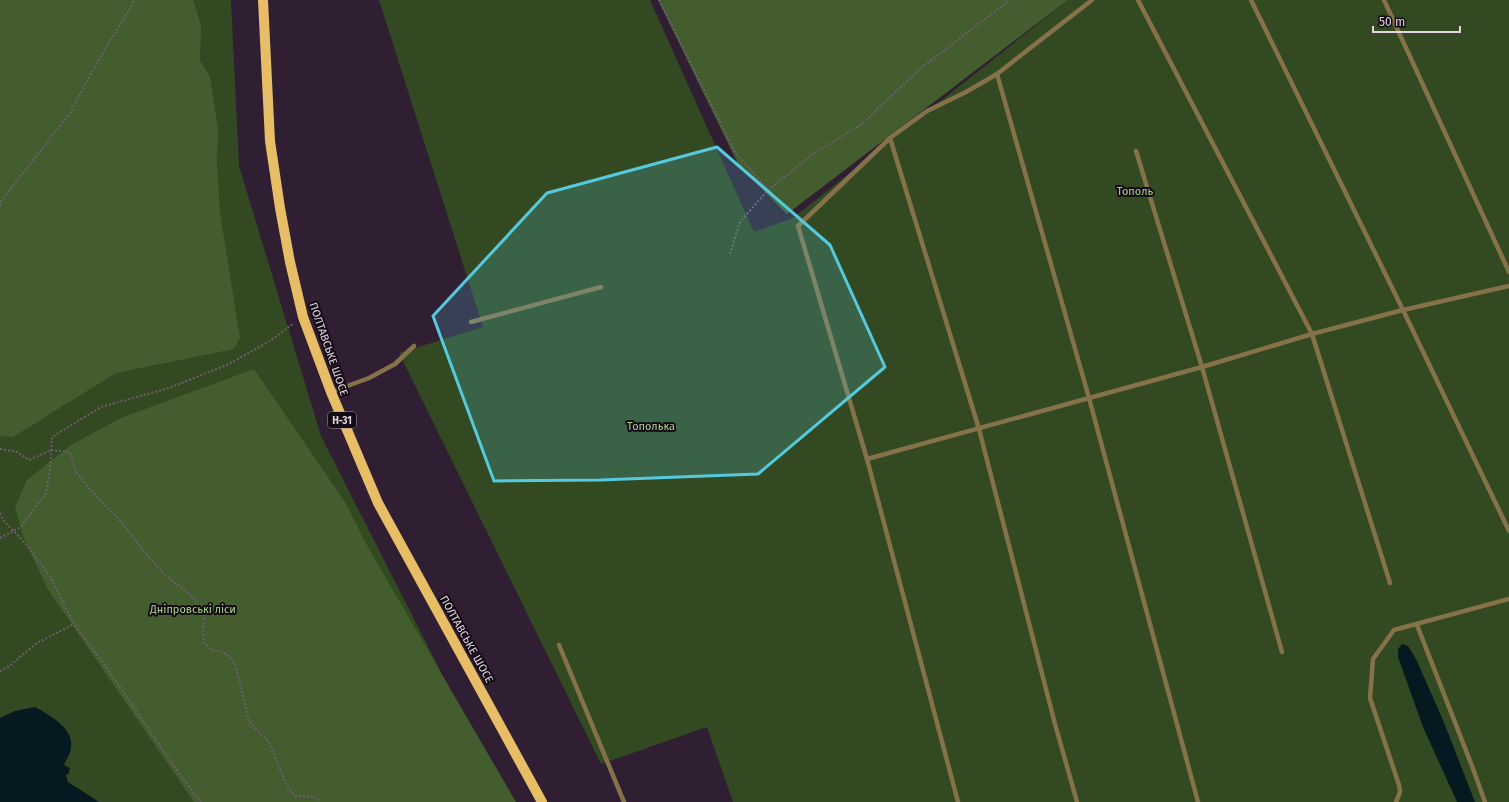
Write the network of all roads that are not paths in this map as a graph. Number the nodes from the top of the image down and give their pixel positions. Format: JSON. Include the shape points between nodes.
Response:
{"nodes":[{"id":1,"x":263,"y":0,"type":"edge"},
{"id":2,"x":1092,"y":0,"type":"edge"},
{"id":3,"x":1138,"y":0,"type":"edge"},
{"id":4,"x":1251,"y":0,"type":"edge"},
{"id":5,"x":1384,"y":0,"type":"edge"},
{"id":6,"x":997,"y":74,"type":"junction"},
{"id":7,"x":890,"y":138,"type":"junction"},
{"id":8,"x":1136,"y":152,"type":"dead end"},
{"id":9,"x":1509,"y":272,"type":"edge"},
{"id":10,"x":601,"y":286,"type":"dead end"},
{"id":11,"x":1509,"y":286,"type":"edge"},
{"id":12,"x":1403,"y":310,"type":"junction"},
{"id":13,"x":471,"y":322,"type":"dead end"},
{"id":14,"x":1312,"y":334,"type":"junction"},
{"id":15,"x":414,"y":346,"type":"dead end"},
{"id":16,"x":1202,"y":367,"type":"junction"},
{"id":17,"x":331,"y":392,"type":"junction"},
{"id":18,"x":1089,"y":398,"type":"junction"},
{"id":19,"x":979,"y":429,"type":"junction"},
{"id":20,"x":867,"y":459,"type":"junction"},
{"id":21,"x":1509,"y":531,"type":"edge"},
{"id":22,"x":1390,"y":583,"type":"dead end"},
{"id":23,"x":1509,"y":599,"type":"edge"},
{"id":24,"x":1417,"y":624,"type":"junction"},
{"id":25,"x":559,"y":645,"type":"dead end"},
{"id":26,"x":1282,"y":652,"type":"dead end"},
{"id":27,"x":542,"y":802,"type":"edge"},
{"id":28,"x":624,"y":802,"type":"edge"},
{"id":29,"x":958,"y":802,"type":"edge"},
{"id":30,"x":1077,"y":802,"type":"edge"},
{"id":31,"x":1198,"y":802,"type":"edge"},
{"id":32,"x":1396,"y":802,"type":"edge"},
{"id":33,"x":1485,"y":802,"type":"edge"}],
"edges":[{"from":1,"to":17,"type":"main road","name":"ПОЛТАВСЬКЕ ШОСЕ","number":"Н-31","via":[[270,141],[280,208],[303,317]]},
{"from":2,"to":6,"type":"lane"},
{"from":3,"to":14,"type":"lane"},
{"from":4,"to":12,"type":"lane"},
{"from":5,"to":9,"type":"lane"},
{"from":6,"to":7,"type":"lane","via":[[927,111]]},
{"from":6,"to":18,"type":"lane"},
{"from":7,"to":19,"type":"lane"},
{"from":7,"to":20,"type":"lane","via":[[798,226]]},
{"from":8,"to":16,"type":"lane"},
{"from":10,"to":13,"type":"lane"},
{"from":11,"to":12,"type":"lane"},
{"from":12,"to":14,"type":"lane"},
{"from":12,"to":21,"type":"lane"},
{"from":14,"to":16,"type":"lane"},
{"from":14,"to":22,"type":"lane"},
{"from":15,"to":17,"type":"lane","via":[[395,364],[369,378]]},
{"from":16,"to":18,"type":"lane"},
{"from":16,"to":26,"type":"lane"},
{"from":17,"to":27,"type":"main road","name":"ПОЛТАВСЬКЕ ШОСЕ","number":"Н-31","via":[[378,503]]},
{"from":18,"to":19,"type":"lane"},
{"from":18,"to":31,"type":"lane"},
{"from":19,"to":20,"type":"lane"},
{"from":19,"to":30,"type":"lane"},
{"from":20,"to":29,"type":"lane"},
{"from":23,"to":24,"type":"lane"},
{"from":24,"to":32,"type":"lane","via":[[1394,630],[1373,660],[1370,698],[1399,785],[1400,792]]},
{"from":24,"to":33,"type":"lane"},
{"from":25,"to":28,"type":"lane"}]}
